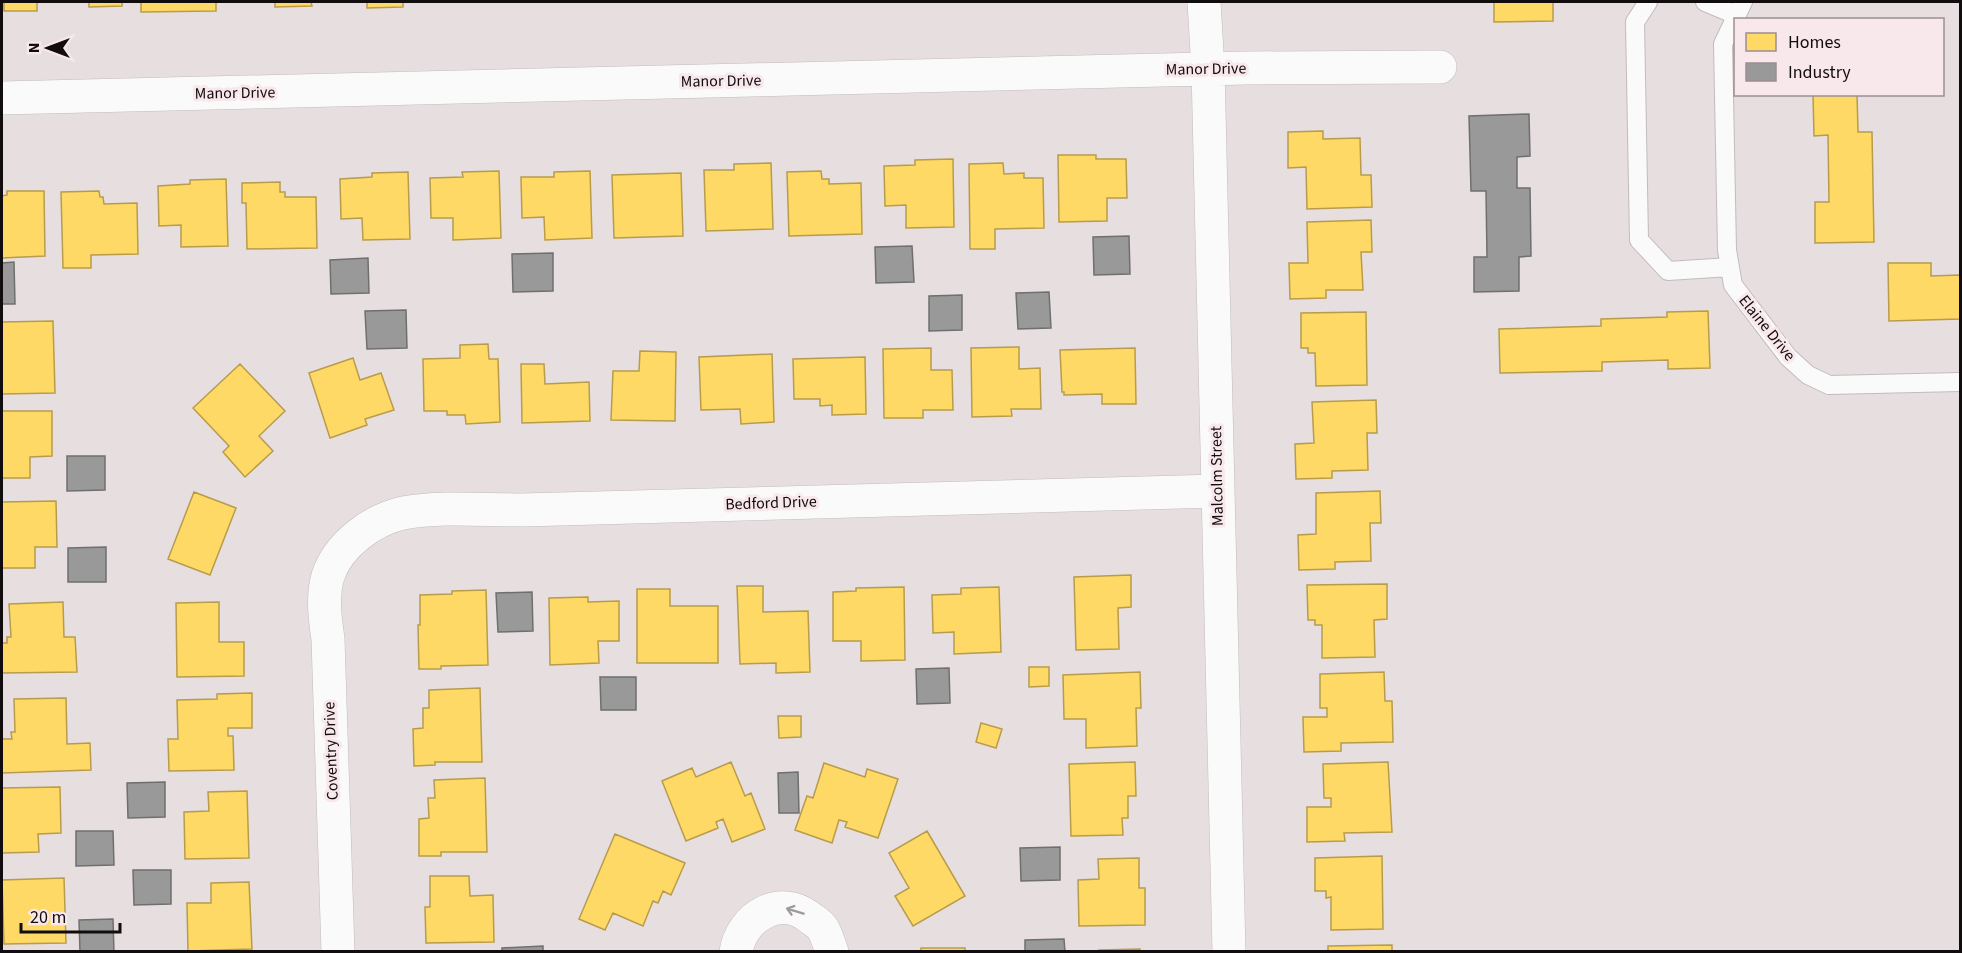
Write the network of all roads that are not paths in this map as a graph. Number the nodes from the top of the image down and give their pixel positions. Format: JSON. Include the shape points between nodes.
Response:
{"nodes":[{"id":1,"x":1204,"y":2,"type":"edge"},
{"id":2,"x":1648,"y":2,"type":"edge"},
{"id":3,"x":1705,"y":2,"type":"edge"},
{"id":4,"x":1739,"y":8,"type":"edge"},
{"id":5,"x":1734,"y":19,"type":"edge"},
{"id":6,"x":1440,"y":67,"type":"dead end"},
{"id":7,"x":1208,"y":69,"type":"junction"},
{"id":8,"x":2,"y":98,"type":"edge"},
{"id":9,"x":1730,"y":267,"type":"junction"},
{"id":10,"x":1960,"y":382,"type":"edge"},
{"id":11,"x":1217,"y":491,"type":"junction"},
{"id":12,"x":340,"y":555,"type":"joint"},
{"id":13,"x":338,"y":951,"type":"edge"},
{"id":14,"x":736,"y":951,"type":"edge"},
{"id":15,"x":831,"y":951,"type":"edge"},
{"id":16,"x":1228,"y":951,"type":"edge"}],
"edges":[{"from":1,"to":7,"type":"street","name":"Malcolm Street"},
{"from":2,"to":9,"type":"lane","via":[[1635,22],[1639,240],[1668,271]]},
{"from":3,"to":4,"type":"lane"},
{"from":5,"to":9,"type":"lane","name":"Elaine Drive","via":[[1723,44]]},
{"from":6,"to":7,"type":"street","name":"Manor Drive"},
{"from":7,"to":8,"type":"street","name":"Manor Drive"},
{"from":7,"to":11,"type":"street","name":"Malcolm Street"},
{"from":9,"to":10,"type":"lane","name":"Elaine Drive","via":[[1733,285],[1788,357],[1808,375],[1829,385]]},
{"from":11,"to":12,"type":"street","name":"Bedford Drive","via":[[419,510],[382,520],[350,542]]},
{"from":11,"to":16,"type":"street","name":"Malcolm Street"},
{"from":12,"to":13,"type":"street","name":"Coventry Drive","via":[[329,575],[325,597]]},
{"from":15,"to":14,"type":"street","one_way":true,"via":[[823,928],[801,910],[777,906],[754,919],[738,939]]}]}
